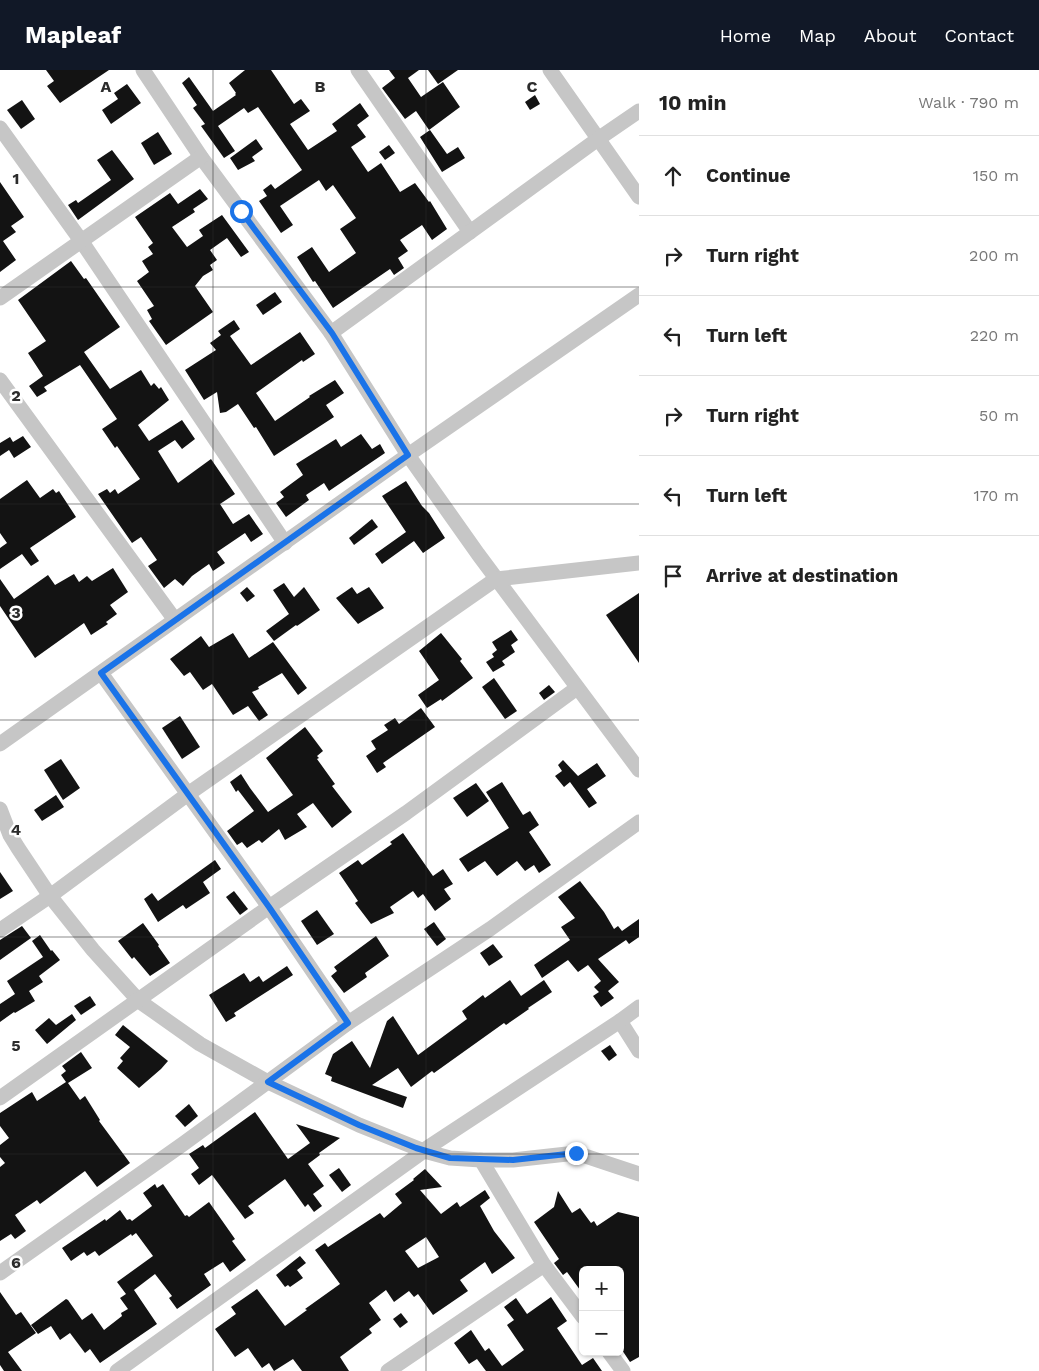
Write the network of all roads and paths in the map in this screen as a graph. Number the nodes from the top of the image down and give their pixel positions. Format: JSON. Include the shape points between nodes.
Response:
{"nodes":[{"id":1,"x":144,"y":70,"type":"edge"},
{"id":2,"x":358,"y":70,"type":"edge"},
{"id":3,"x":550,"y":70,"type":"edge"},
{"id":4,"x":639,"y":111,"type":"edge"},
{"id":5,"x":0,"y":128,"type":"edge"},
{"id":6,"x":598,"y":138,"type":"junction"},
{"id":7,"x":201,"y":157,"type":"junction"},
{"id":8,"x":639,"y":197,"type":"edge"},
{"id":9,"x":470,"y":232,"type":"junction"},
{"id":10,"x":82,"y":242,"type":"junction"},
{"id":11,"x":639,"y":295,"type":"edge"},
{"id":12,"x":0,"y":298,"type":"edge"},
{"id":13,"x":332,"y":333,"type":"junction"},
{"id":14,"x":0,"y":380,"type":"edge"},
{"id":15,"x":408,"y":455,"type":"junction"},
{"id":16,"x":285,"y":543,"type":"junction"},
{"id":17,"x":639,"y":564,"type":"edge"},
{"id":18,"x":496,"y":579,"type":"junction"},
{"id":19,"x":175,"y":620,"type":"junction"},
{"id":20,"x":101,"y":673,"type":"junction"},
{"id":21,"x":577,"y":688,"type":"junction"},
{"id":22,"x":0,"y":744,"type":"edge"},
{"id":23,"x":639,"y":770,"type":"edge"},
{"id":24,"x":188,"y":794,"type":"junction"},
{"id":25,"x":0,"y":809,"type":"edge"},
{"id":26,"x":639,"y":822,"type":"edge"},
{"id":27,"x":50,"y":896,"type":"junction"},
{"id":28,"x":269,"y":907,"type":"junction"},
{"id":29,"x":0,"y":930,"type":"edge"},
{"id":30,"x":138,"y":1000,"type":"junction"},
{"id":31,"x":639,"y":1007,"type":"edge"},
{"id":32,"x":620,"y":1021,"type":"junction"},
{"id":33,"x":348,"y":1023,"type":"junction"},
{"id":34,"x":639,"y":1051,"type":"edge"},
{"id":35,"x":268,"y":1082,"type":"junction"},
{"id":36,"x":0,"y":1098,"type":"edge"},
{"id":37,"x":424,"y":1151,"type":"junction"},
{"id":38,"x":481,"y":1160,"type":"junction"},
{"id":39,"x":639,"y":1174,"type":"edge"},
{"id":40,"x":544,"y":1265,"type":"junction"},
{"id":41,"x":0,"y":1273,"type":"edge"},
{"id":42,"x":579,"y":1312,"type":"edge"},
{"id":43,"x":612,"y":1356,"type":"edge"},
{"id":44,"x":117,"y":1371,"type":"edge"},
{"id":45,"x":388,"y":1371,"type":"edge"},
{"id":46,"x":623,"y":1371,"type":"edge"}],
"edges":[{"from":1,"to":7,"type":"street"},
{"from":2,"to":9,"type":"street"},
{"from":3,"to":6,"type":"street"},
{"from":4,"to":6,"type":"street"},
{"from":5,"to":10,"type":"street"},
{"from":6,"to":8,"type":"street"},
{"from":6,"to":9,"type":"street"},
{"from":7,"to":10,"type":"street"},
{"from":7,"to":13,"type":"street"},
{"from":9,"to":13,"type":"street"},
{"from":10,"to":12,"type":"street"},
{"from":10,"to":16,"type":"street"},
{"from":11,"to":15,"type":"street"},
{"from":13,"to":15,"type":"street"},
{"from":14,"to":19,"type":"street"},
{"from":15,"to":16,"type":"street"},
{"from":15,"to":18,"type":"street"},
{"from":16,"to":19,"type":"street"},
{"from":17,"to":18,"type":"street"},
{"from":18,"to":21,"type":"street"},
{"from":18,"to":24,"type":"street"},
{"from":19,"to":20,"type":"street"},
{"from":20,"to":22,"type":"street"},
{"from":20,"to":24,"type":"street"},
{"from":21,"to":23,"type":"street"},
{"from":21,"to":28,"type":"street","via":[[406,813]]},
{"from":24,"to":27,"type":"street"},
{"from":24,"to":28,"type":"street"},
{"from":25,"to":27,"type":"street","via":[[10,835]]},
{"from":26,"to":33,"type":"street","via":[[490,929]]},
{"from":27,"to":29,"type":"street"},
{"from":27,"to":30,"type":"street"},
{"from":28,"to":30,"type":"street"},
{"from":28,"to":33,"type":"street"},
{"from":30,"to":35,"type":"street","via":[[200,1044]]},
{"from":30,"to":36,"type":"street"},
{"from":31,"to":32,"type":"street"},
{"from":32,"to":34,"type":"street"},
{"from":32,"to":37,"type":"street"},
{"from":33,"to":35,"type":"street"},
{"from":35,"to":37,"type":"street","via":[[359,1125]]},
{"from":35,"to":41,"type":"street"},
{"from":37,"to":38,"type":"street","via":[[450,1158]]},
{"from":37,"to":44,"type":"street"},
{"from":38,"to":39,"type":"street","via":[[576,1153]]},
{"from":38,"to":40,"type":"street"},
{"from":40,"to":42,"type":"street"},
{"from":40,"to":45,"type":"street"},
{"from":43,"to":46,"type":"street"}]}
